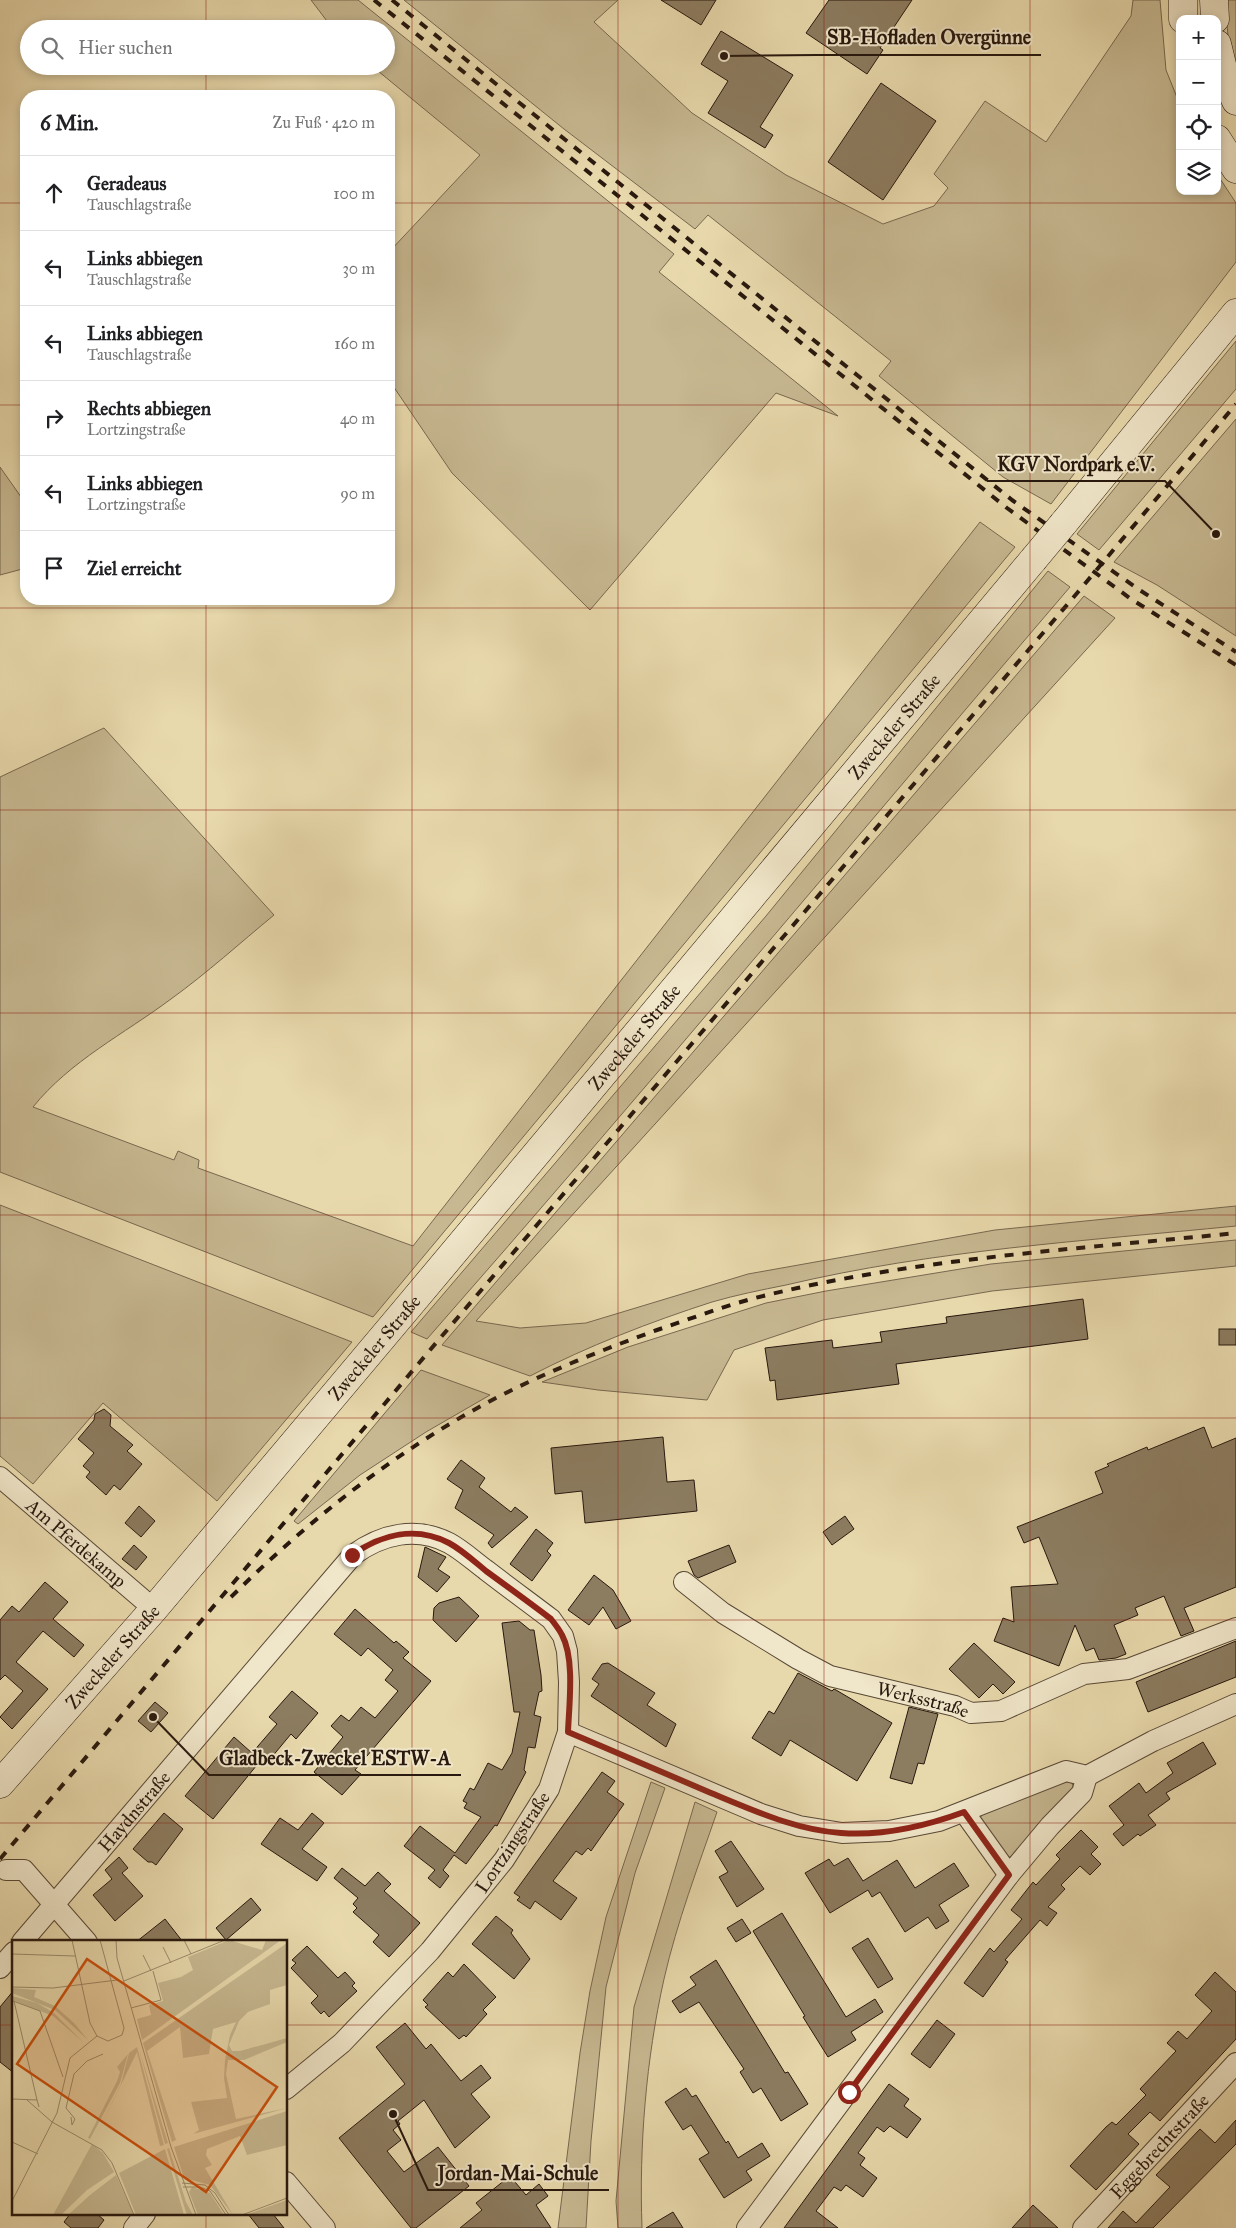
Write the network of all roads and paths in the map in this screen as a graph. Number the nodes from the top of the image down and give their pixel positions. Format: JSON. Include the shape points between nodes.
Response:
{"nodes":[{"id":1,"x":1183,"y":0,"type":"edge"},
{"id":2,"x":1214,"y":0,"type":"edge"},
{"id":3,"x":1183,"y":15,"type":"edge"},
{"id":4,"x":1215,"y":15,"type":"edge"},
{"id":5,"x":1221,"y":60,"type":"edge"},
{"id":6,"x":1236,"y":101,"type":"edge"},
{"id":7,"x":1221,"y":144,"type":"edge"},
{"id":8,"x":1236,"y":168,"type":"edge"},
{"id":9,"x":1236,"y":313,"type":"edge"},
{"id":10,"x":0,"y":1477,"type":"edge"},
{"id":11,"x":343,"y":1564,"type":"joint"},
{"id":12,"x":684,"y":1582,"type":"dead end"},
{"id":13,"x":154,"y":1609,"type":"junction"},
{"id":14,"x":1236,"y":1628,"type":"edge"},
{"id":15,"x":1236,"y":1704,"type":"edge"},
{"id":16,"x":568,"y":1732,"type":"junction"},
{"id":17,"x":1087,"y":1776,"type":"junction"},
{"id":18,"x":0,"y":1784,"type":"edge"},
{"id":19,"x":964,"y":1812,"type":"junction"},
{"id":20,"x":6,"y":1870,"type":"dead end"},
{"id":21,"x":1009,"y":1875,"type":"junction"},
{"id":22,"x":55,"y":1903,"type":"junction"},
{"id":23,"x":24,"y":1940,"type":"edge"},
{"id":24,"x":85,"y":1940,"type":"edge"},
{"id":25,"x":12,"y":1954,"type":"edge"},
{"id":26,"x":0,"y":1968,"type":"edge"},
{"id":27,"x":1236,"y":2063,"type":"edge"},
{"id":28,"x":288,"y":2087,"type":"edge"},
{"id":29,"x":288,"y":2184,"type":"edge"},
{"id":30,"x":143,"y":2216,"type":"edge"},
{"id":31,"x":134,"y":2228,"type":"edge"},
{"id":32,"x":325,"y":2228,"type":"edge"},
{"id":33,"x":747,"y":2228,"type":"edge"},
{"id":34,"x":1083,"y":2228,"type":"edge"}],
"edges":[{"from":1,"to":3,"type":"street"},
{"from":2,"to":4,"type":"street"},
{"from":5,"to":6,"type":"street"},
{"from":7,"to":8,"type":"street"},
{"from":9,"to":13,"type":"street","name":"Zweckeler Straße","bridge":true},
{"from":10,"to":13,"type":"street","name":"Am Pferdekamp"},
{"from":11,"to":16,"type":"street","name":"Lortzingstraße","via":[[365,1546],[394,1535],[428,1535],[450,1543],[551,1619],[563,1636],[569,1682]]},
{"from":11,"to":22,"type":"street","name":"Haydnstraße"},
{"from":12,"to":14,"type":"street","name":"Werksstraße","via":[[722,1613],[830,1676],[971,1712],[1001,1711],[1084,1674],[1128,1669]]},
{"from":13,"to":18,"type":"street","name":"Zweckeler Straße"},
{"from":15,"to":17,"type":"street","via":[[1153,1741]]},
{"from":16,"to":19,"type":"street","via":[[761,1814],[800,1826],[842,1833],[889,1831],[939,1821]]},
{"from":16,"to":28,"type":"street","name":"Lortzingstraße","via":[[549,1790],[504,1860],[430,1951],[342,2043]]},
{"from":17,"to":19,"type":"street","via":[[1066,1771]]},
{"from":17,"to":21,"type":"street","via":[[1082,1793]]},
{"from":19,"to":21,"type":"street"},
{"from":20,"to":22,"type":"street","via":[[24,1870]]},
{"from":21,"to":33,"type":"street"},
{"from":22,"to":23,"type":"street","name":"Haydnstraße"},
{"from":22,"to":24,"type":"street"},
{"from":25,"to":26,"type":"street"},
{"from":27,"to":34,"type":"street","name":"Eggebrechtstraße"},
{"from":29,"to":32,"type":"street"},
{"from":30,"to":31,"type":"street"}]}
